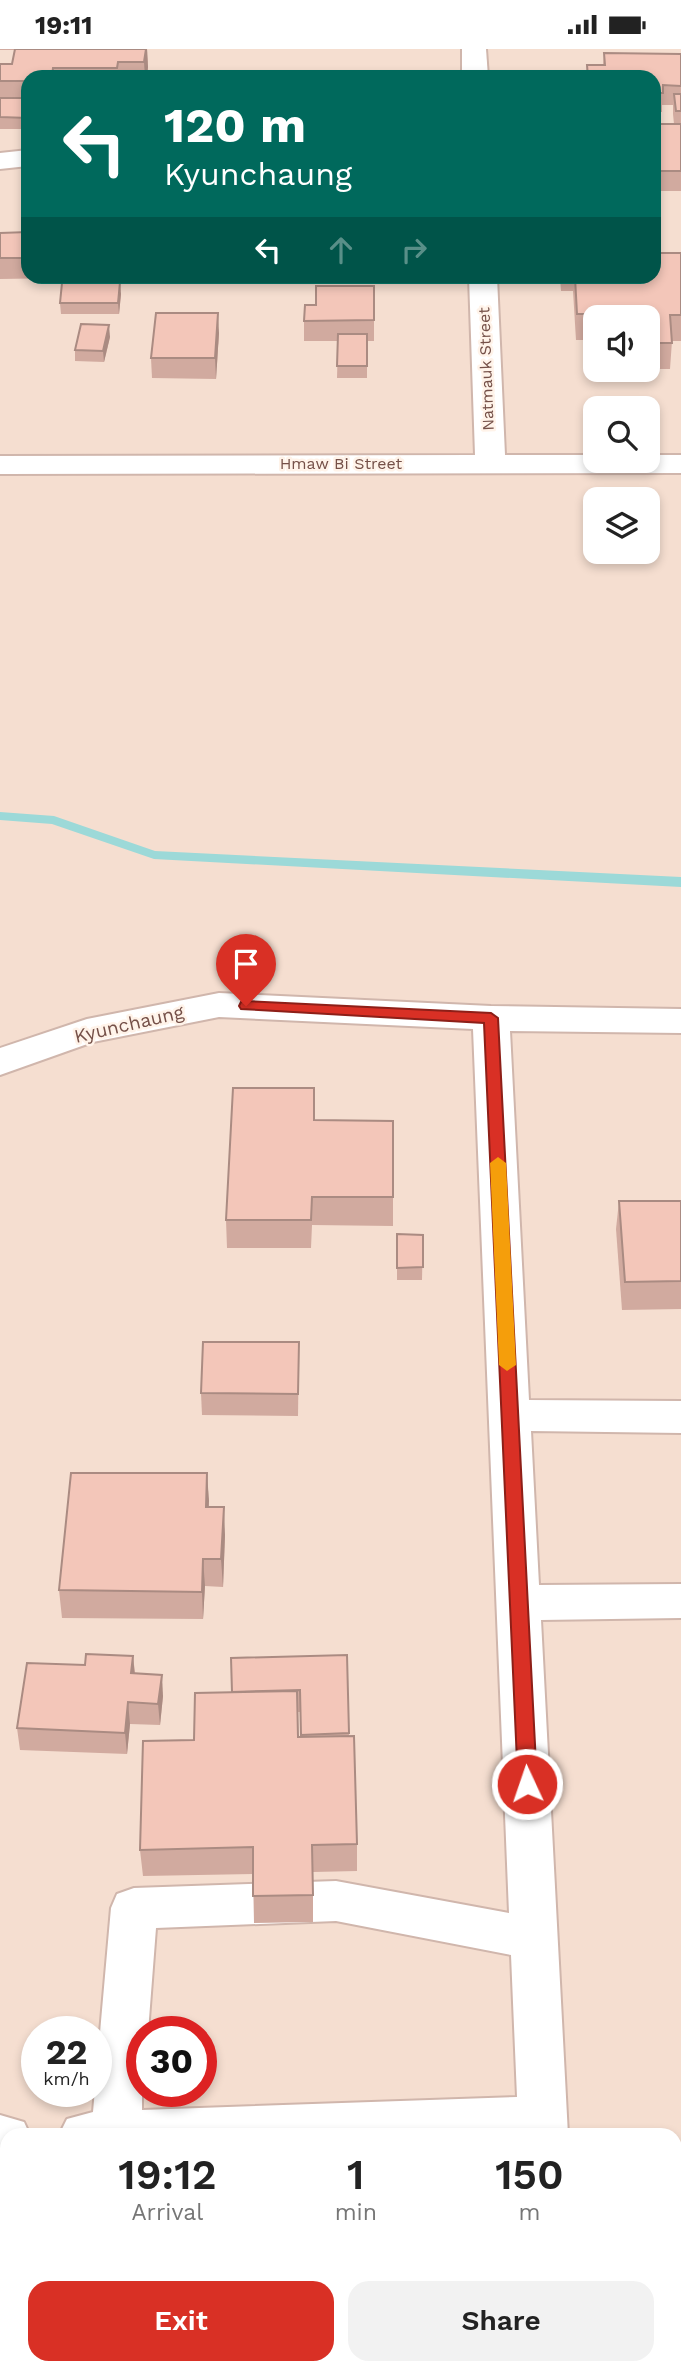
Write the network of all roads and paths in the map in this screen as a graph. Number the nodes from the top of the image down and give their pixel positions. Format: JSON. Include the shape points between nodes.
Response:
{"nodes":[{"id":1,"x":474,"y":49,"type":"edge"},
{"id":2,"x":475,"y":70,"type":"edge"},
{"id":3,"x":21,"y":158,"type":"edge"},
{"id":4,"x":0,"y":161,"type":"edge"},
{"id":5,"x":483,"y":284,"type":"edge"},
{"id":6,"x":489,"y":463,"type":"junction"},
{"id":7,"x":681,"y":464,"type":"edge"},
{"id":8,"x":0,"y":465,"type":"edge"},
{"id":9,"x":491,"y":1018,"type":"junction"},
{"id":10,"x":681,"y":1021,"type":"edge"},
{"id":11,"x":0,"y":1062,"type":"edge"},
{"id":12,"x":510,"y":1415,"type":"junction"},
{"id":13,"x":681,"y":1417,"type":"edge"},
{"id":14,"x":681,"y":1601,"type":"edge"},
{"id":15,"x":519,"y":1603,"type":"junction"},
{"id":16,"x":535,"y":1939,"type":"junction"},
{"id":17,"x":543,"y":2127,"type":"edge"},
{"id":18,"x":101,"y":2128,"type":"edge"},
{"id":19,"x":480,"y":2128,"type":"edge"}],
"edges":[{"from":1,"to":2,"type":"street"},
{"from":3,"to":4,"type":"street"},
{"from":5,"to":6,"type":"street","name":"Natmauk Street"},
{"from":6,"to":7,"type":"street","name":"Hmaw Bi Street"},
{"from":6,"to":8,"type":"street","name":"Hmaw Bi Street"},
{"from":9,"to":10,"type":"street","name":"Kyunchaung"},
{"from":9,"to":11,"type":"street","name":"Kyunchaung","via":[[219,1005],[87,1031]]},
{"from":9,"to":12,"type":"street"},
{"from":12,"to":13,"type":"street"},
{"from":12,"to":15,"type":"street"},
{"from":14,"to":15,"type":"street"},
{"from":15,"to":16,"type":"street"},
{"from":16,"to":17,"type":"street"},
{"from":16,"to":18,"type":"street","via":[[336,1901],[134,1908]]},
{"from":17,"to":19,"type":"street"}]}
